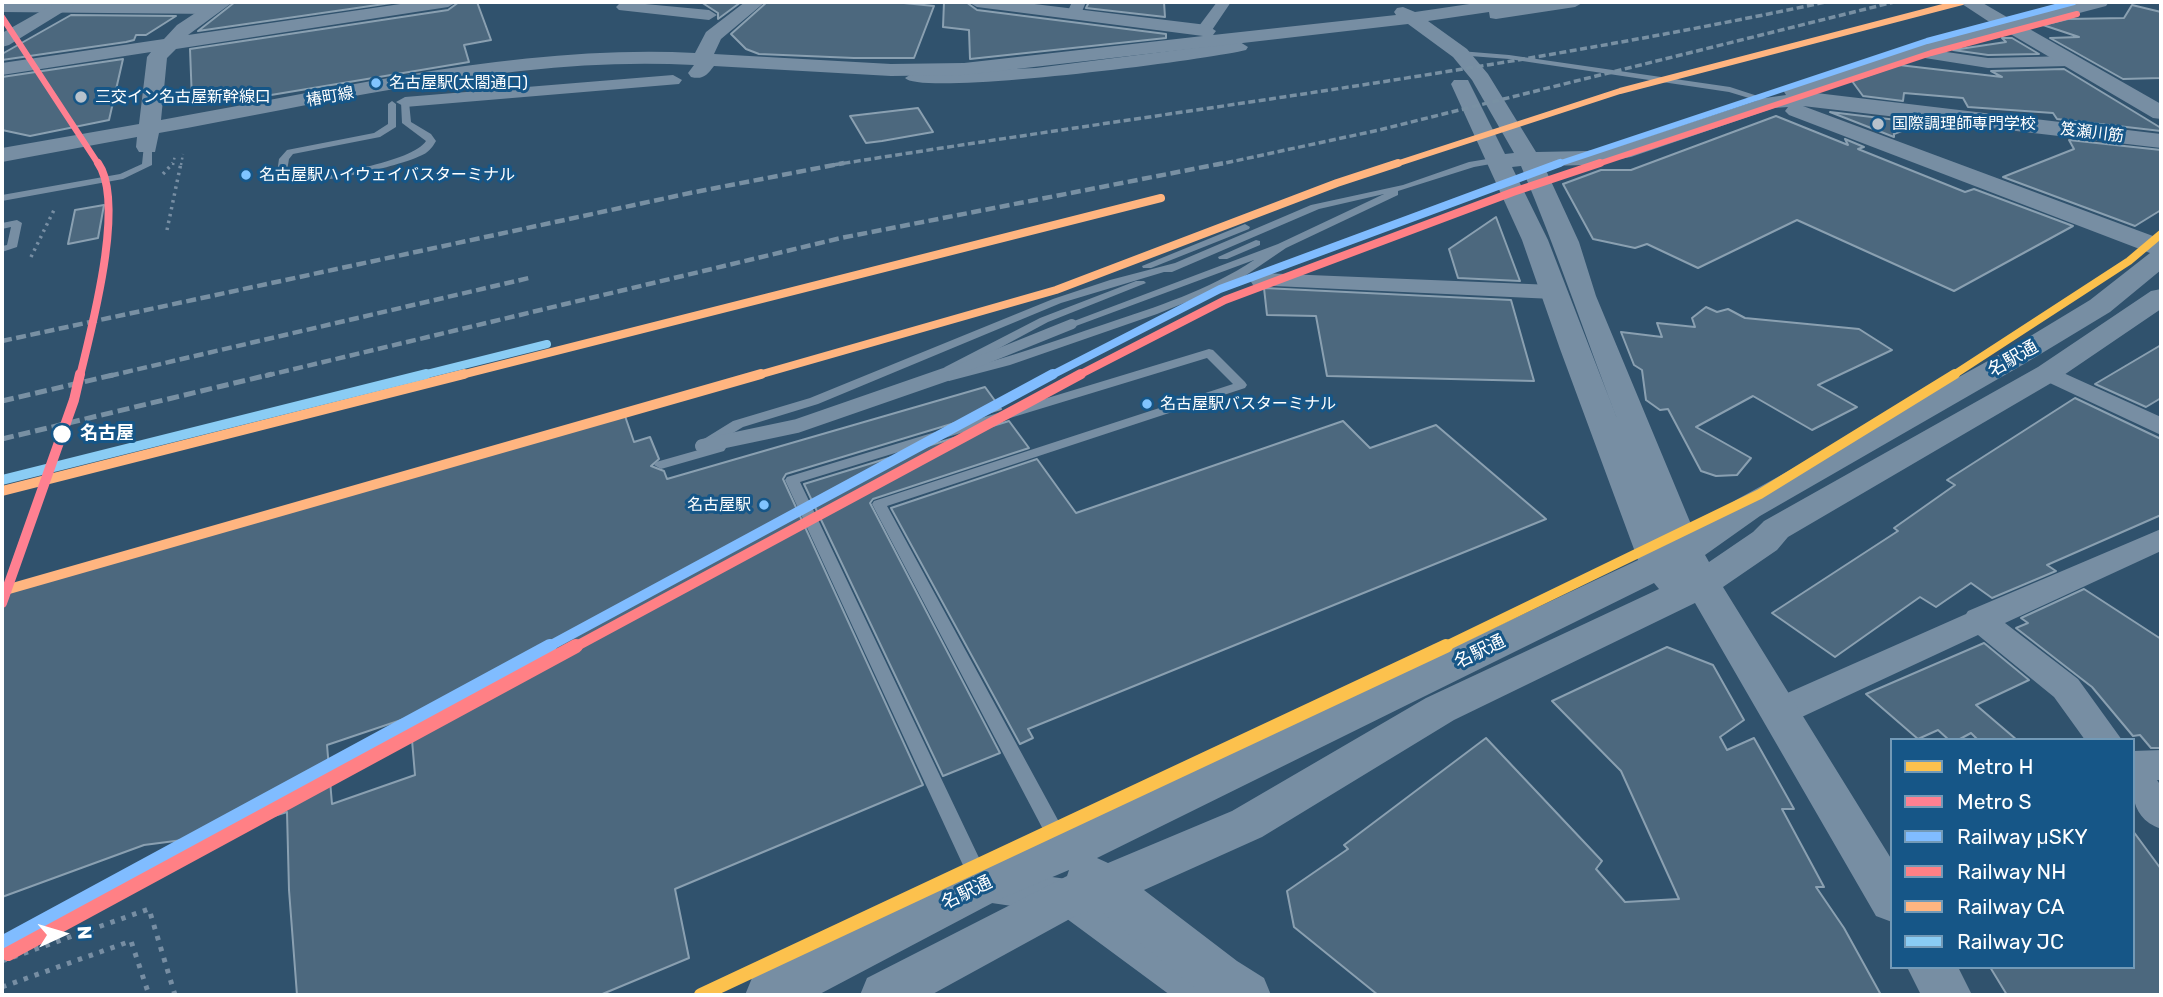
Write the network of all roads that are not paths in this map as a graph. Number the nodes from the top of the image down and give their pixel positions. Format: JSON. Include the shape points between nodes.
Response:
{"nodes":[{"id":1,"x":448,"y":2,"type":"edge"},
{"id":2,"x":729,"y":2,"type":"edge"},
{"id":3,"x":756,"y":2,"type":"edge"},
{"id":4,"x":976,"y":2,"type":"edge"},
{"id":5,"x":1224,"y":2,"type":"edge"},
{"id":6,"x":1516,"y":2,"type":"edge"},
{"id":7,"x":1575,"y":2,"type":"edge"},
{"id":8,"x":1968,"y":2,"type":"edge"},
{"id":9,"x":2100,"y":2,"type":"edge"},
{"id":10,"x":1012,"y":4,"type":"edge"},
{"id":11,"x":65,"y":5,"type":"edge"},
{"id":12,"x":219,"y":5,"type":"edge"},
{"id":13,"x":2,"y":7,"type":"edge"},
{"id":14,"x":624,"y":7,"type":"dead end"},
{"id":15,"x":1077,"y":7,"type":"edge"},
{"id":16,"x":709,"y":15,"type":"junction"},
{"id":17,"x":1412,"y":22,"type":"junction"},
{"id":18,"x":2010,"y":26,"type":"junction"},
{"id":19,"x":1204,"y":30,"type":"junction"},
{"id":20,"x":681,"y":36,"type":"junction"},
{"id":21,"x":2,"y":41,"type":"edge"},
{"id":22,"x":167,"y":44,"type":"junction"},
{"id":23,"x":1236,"y":44,"type":"junction"},
{"id":24,"x":1912,"y":52,"type":"junction"},
{"id":25,"x":1460,"y":53,"type":"junction"},
{"id":26,"x":646,"y":57,"type":"junction"},
{"id":27,"x":702,"y":59,"type":"junction"},
{"id":28,"x":2069,"y":61,"type":"junction"},
{"id":29,"x":2,"y":69,"type":"edge"},
{"id":30,"x":914,"y":78,"type":"junction"},
{"id":31,"x":673,"y":80,"type":"junction"},
{"id":32,"x":1807,"y":100,"type":"junction"},
{"id":33,"x":1772,"y":102,"type":"junction"},
{"id":34,"x":398,"y":103,"type":"junction"},
{"id":35,"x":2161,"y":113,"type":"edge"},
{"id":36,"x":148,"y":138,"type":"junction"},
{"id":37,"x":2161,"y":141,"type":"edge"},
{"id":38,"x":2,"y":155,"type":"edge"},
{"id":39,"x":1529,"y":159,"type":"junction"},
{"id":40,"x":1499,"y":160,"type":"junction"},
{"id":41,"x":2,"y":172,"type":"edge"},
{"id":42,"x":1406,"y":187,"type":"junction"},
{"id":43,"x":2,"y":198,"type":"edge"},
{"id":44,"x":1315,"y":207,"type":"junction"},
{"id":45,"x":2,"y":226,"type":"edge"},
{"id":46,"x":1283,"y":245,"type":"junction"},
{"id":47,"x":2161,"y":248,"type":"edge"},
{"id":48,"x":2,"y":249,"type":"edge"},
{"id":49,"x":1223,"y":257,"type":"dead end"},
{"id":50,"x":2161,"y":257,"type":"edge"},
{"id":51,"x":1180,"y":264,"type":"junction"},
{"id":52,"x":1133,"y":272,"type":"dead end"},
{"id":53,"x":1261,"y":280,"type":"dead end"},
{"id":54,"x":1553,"y":292,"type":"junction"},
{"id":55,"x":2161,"y":297,"type":"edge"},
{"id":56,"x":2048,"y":373,"type":"junction"},
{"id":57,"x":923,"y":384,"type":"junction"},
{"id":58,"x":856,"y":406,"type":"junction"},
{"id":59,"x":2161,"y":427,"type":"edge"},
{"id":60,"x":702,"y":446,"type":"junction"},
{"id":61,"x":2161,"y":539,"type":"edge"},
{"id":62,"x":1682,"y":573,"type":"junction"},
{"id":63,"x":1979,"y":619,"type":"junction"},
{"id":64,"x":1779,"y":712,"type":"junction"},
{"id":65,"x":2104,"y":738,"type":"edge"},
{"id":66,"x":2161,"y":765,"type":"edge"},
{"id":67,"x":2135,"y":766,"type":"edge"},
{"id":68,"x":2135,"y":779,"type":"edge"},
{"id":69,"x":2161,"y":813,"type":"edge"},
{"id":70,"x":1064,"y":852,"type":"junction"},
{"id":71,"x":982,"y":884,"type":"junction"},
{"id":72,"x":1085,"y":892,"type":"junction"},
{"id":73,"x":1890,"y":898,"type":"edge"},
{"id":74,"x":1932,"y":969,"type":"edge"},
{"id":75,"x":769,"y":995,"type":"edge"},
{"id":76,"x":884,"y":995,"type":"edge"},
{"id":77,"x":1205,"y":995,"type":"edge"},
{"id":78,"x":1247,"y":995,"type":"edge"},
{"id":79,"x":1948,"y":995,"type":"edge"}],
"edges":[{"from":1,"to":22,"type":"street"},
{"from":2,"to":16,"type":"street"},
{"from":3,"to":27,"type":"street","via":[[713,36]]},
{"from":4,"to":10,"type":"street"},
{"from":5,"to":19,"type":"street"},
{"from":6,"to":17,"type":"street"},
{"from":7,"to":17,"type":"street"},
{"from":8,"to":18,"type":"street"},
{"from":9,"to":18,"type":"street"},
{"from":10,"to":15,"type":"street"},
{"from":11,"to":12,"type":"street"},
{"from":11,"to":13,"type":"street"},
{"from":11,"to":21,"type":"street"},
{"from":12,"to":22,"type":"street"},
{"from":14,"to":16,"type":"street"},
{"from":15,"to":19,"type":"street"},
{"from":16,"to":20,"type":"street"},
{"from":17,"to":23,"type":"street"},
{"from":17,"to":25,"type":"street"},
{"from":17,"to":40,"type":"street","via":[[1460,81]]},
{"from":18,"to":24,"type":"street"},
{"from":18,"to":28,"type":"street"},
{"from":19,"to":23,"type":"street"},
{"from":20,"to":26,"type":"street"},
{"from":20,"to":27,"type":"street","via":[[672,49]]},
{"from":22,"to":29,"type":"street"},
{"from":22,"to":36,"type":"street","via":[[157,57]]},
{"from":23,"to":27,"type":"street","via":[[926,70]]},
{"from":23,"to":30,"type":"street","via":[[1018,75]]},
{"from":24,"to":28,"type":"street","via":[[1988,63]]},
{"from":24,"to":32,"type":"street","via":[[1793,90]]},
{"from":25,"to":33,"type":"lane","via":[[1730,90]]},
{"from":25,"to":39,"type":"street","via":[[1481,78]]},
{"from":26,"to":27,"type":"street","name":"椿町線"},
{"from":26,"to":36,"type":"street","name":"椿町線","via":[[506,66]]},
{"from":27,"to":30,"type":"street"},
{"from":27,"to":31,"type":"street","via":[[706,64],[698,74]]},
{"from":28,"to":35,"type":"street"},
{"from":30,"to":31,"type":"street"},
{"from":31,"to":34,"type":"street","name":"椿町線"},
{"from":32,"to":33,"type":"street","name":"笈瀬川筋"},
{"from":32,"to":37,"type":"street","name":"笈瀬川筋"},
{"from":33,"to":39,"type":"street","name":"笈瀬川筋","via":[[1623,152]]},
{"from":33,"to":47,"type":"street"},
{"from":34,"to":34,"type":"lane","via":[[407,123],[431,141],[422,152],[298,181],[281,178],[290,152],[377,135],[393,125]]},
{"from":34,"to":36,"type":"street","name":"椿町線"},
{"from":36,"to":38,"type":"street","name":"椿町線"},
{"from":36,"to":41,"type":"street","name":"椿町線"},
{"from":36,"to":43,"type":"lane","via":[[147,165],[123,176]]},
{"from":39,"to":40,"type":"street","name":"笈瀬川筋"},
{"from":39,"to":62,"type":"street","via":[[1566,242]]},
{"from":40,"to":42,"type":"lane","via":[[1472,164]]},
{"from":40,"to":54,"type":"street"},
{"from":42,"to":44,"type":"lane"},
{"from":42,"to":46,"type":"lane"},
{"from":42,"to":49,"type":"lane","via":[[1317,216]]},
{"from":44,"to":51,"type":"lane"},
{"from":44,"to":52,"type":"lane","via":[[1239,229]]},
{"from":45,"to":48,"type":"lane","via":[[17,223],[12,247]]},
{"from":46,"to":57,"type":"lane","bridge":true,"via":[[1232,280],[1153,312],[1006,362]]},
{"from":46,"to":58,"type":"lane","bridge":true},
{"from":50,"to":62,"type":"street","name":"名駅通","via":[[2090,313],[1748,508]]},
{"from":51,"to":57,"type":"lane","bridge":true,"via":[[1044,320]]},
{"from":51,"to":60,"type":"lane","via":[[1057,301],[814,401],[738,424]]},
{"from":53,"to":54,"type":"street"},
{"from":54,"to":62,"type":"street"},
{"from":55,"to":56,"type":"street","name":"名駅通"},
{"from":56,"to":59,"type":"street"},
{"from":56,"to":62,"type":"street","name":"名駅通","via":[[1776,529],[1765,541]]},
{"from":57,"to":58,"type":"lane","bridge":true},
{"from":58,"to":60,"type":"lane","bridge":true,"via":[[746,440]]},
{"from":58,"to":60,"type":"lane","bridge":true,"via":[[660,462]]},
{"from":61,"to":63,"type":"street"},
{"from":62,"to":64,"type":"street","via":[[1734,640]]},
{"from":62,"to":70,"type":"street","name":"名駅通"},
{"from":62,"to":72,"type":"street","name":"名駅通","via":[[1247,824]]},
{"from":63,"to":64,"type":"street"},
{"from":63,"to":65,"type":"street","via":[[2066,688]]},
{"from":64,"to":73,"type":"street"},
{"from":66,"to":67,"type":"street"},
{"from":68,"to":69,"type":"street"},
{"from":70,"to":71,"type":"street","name":"名駅通"},
{"from":70,"to":71,"type":"lane","via":[[878,504],[1241,385],[1209,352],[792,480]]},
{"from":70,"to":72,"type":"street"},
{"from":71,"to":72,"type":"street"},
{"from":71,"to":75,"type":"street","name":"名駅通"},
{"from":72,"to":76,"type":"street","name":"名駅通"},
{"from":72,"to":77,"type":"street"},
{"from":72,"to":78,"type":"street"},
{"from":74,"to":79,"type":"street"}]}
